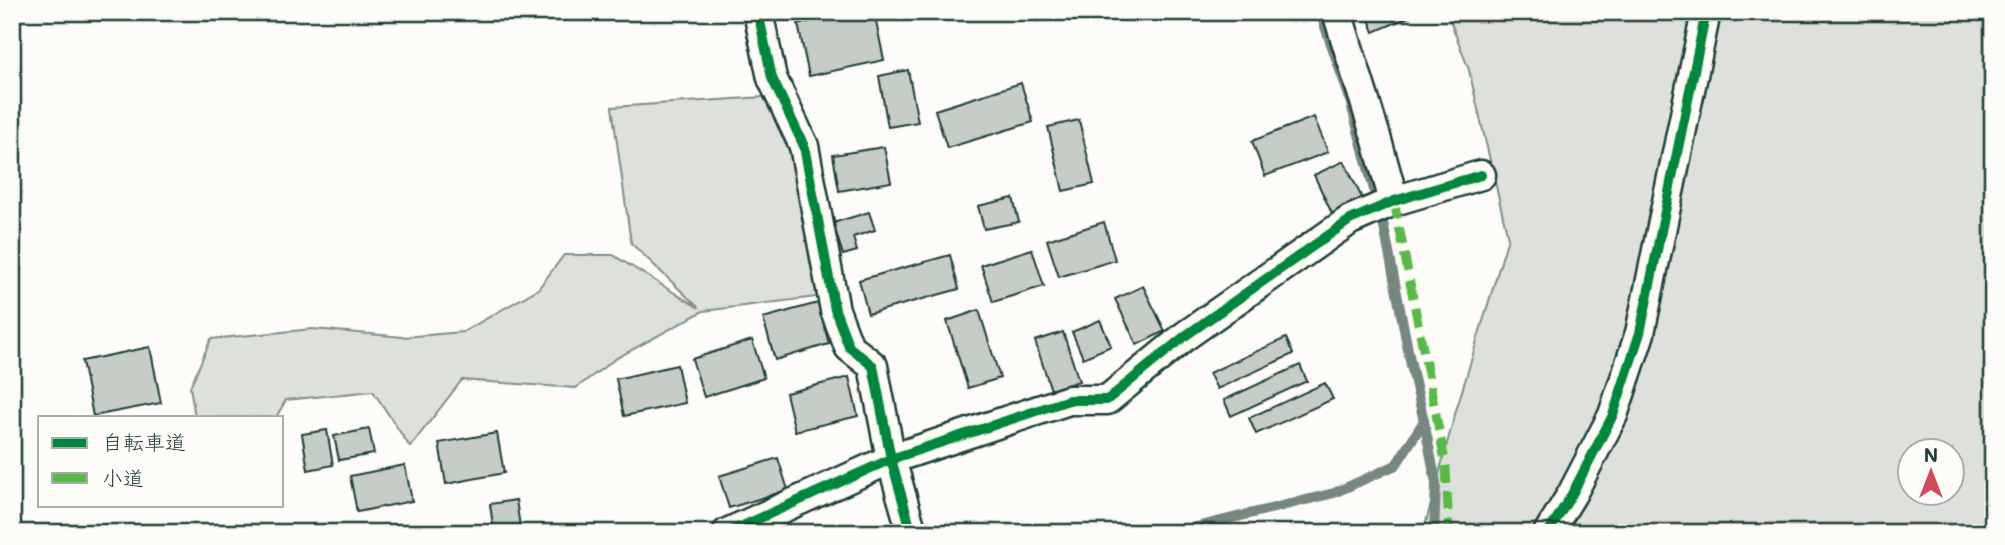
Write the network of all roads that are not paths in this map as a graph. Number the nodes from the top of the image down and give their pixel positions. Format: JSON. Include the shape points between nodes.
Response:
{"nodes":[{"id":1,"x":758,"y":12,"type":"edge"},
{"id":2,"x":1337,"y":12,"type":"edge"},
{"id":3,"x":1706,"y":15,"type":"edge"},
{"id":4,"x":1481,"y":175,"type":"dead end"},
{"id":5,"x":1394,"y":201,"type":"junction"},
{"id":6,"x":891,"y":460,"type":"junction"},
{"id":7,"x":727,"y":533,"type":"edge"},
{"id":8,"x":912,"y":533,"type":"edge"},
{"id":9,"x":1548,"y":533,"type":"edge"}],
"edges":[{"from":1,"to":6,"type":"street","via":[[772,78],[804,146],[835,310],[849,347],[873,366]]},
{"from":2,"to":5,"type":"street"},
{"from":3,"to":9,"type":"street","via":[[1640,333],[1614,415]]},
{"from":4,"to":5,"type":"street"},
{"from":5,"to":6,"type":"street","via":[[1350,220],[1295,258],[1185,336],[1107,401],[1069,401]]},
{"from":6,"to":7,"type":"street"},
{"from":6,"to":8,"type":"street"}]}
